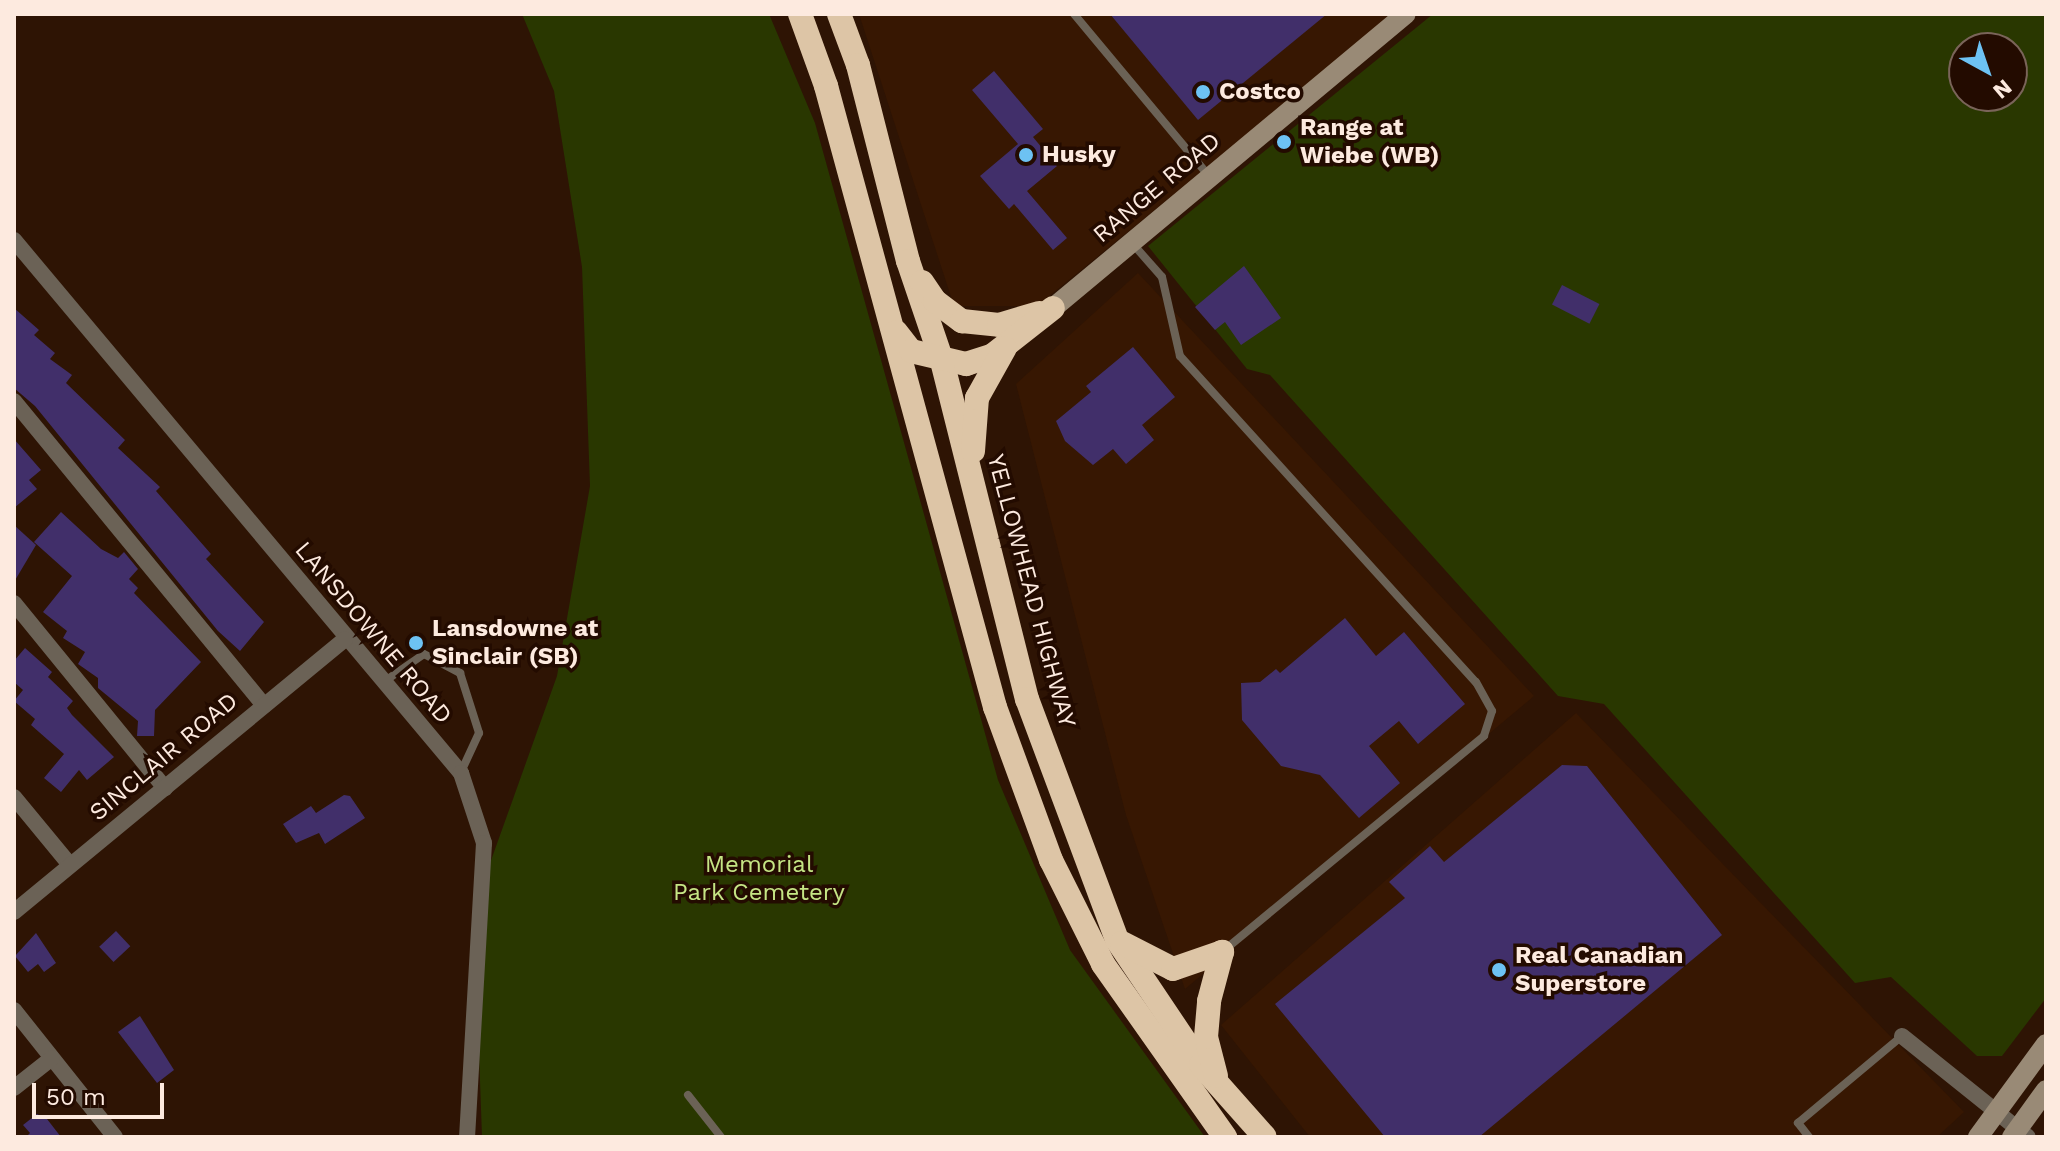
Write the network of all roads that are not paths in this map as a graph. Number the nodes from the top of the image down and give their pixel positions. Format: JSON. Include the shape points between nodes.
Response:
{"nodes":[{"id":1,"x":800,"y":14,"type":"edge"},
{"id":2,"x":839,"y":14,"type":"edge"},
{"id":3,"x":1074,"y":14,"type":"edge"},
{"id":4,"x":1406,"y":14,"type":"edge"},
{"id":5,"x":1210,"y":177,"type":"junction"},
{"id":6,"x":14,"y":240,"type":"edge"},
{"id":7,"x":1132,"y":243,"type":"junction"},
{"id":8,"x":908,"y":261,"type":"junction"},
{"id":9,"x":1053,"y":308,"type":"junction"},
{"id":10,"x":891,"y":325,"type":"junction"},
{"id":11,"x":1009,"y":343,"type":"junction"},
{"id":12,"x":942,"y":361,"type":"junction"},
{"id":13,"x":14,"y":401,"type":"edge"},
{"id":14,"x":974,"y":486,"type":"junction"},
{"id":15,"x":14,"y":603,"type":"edge"},
{"id":16,"x":345,"y":639,"type":"junction"},
{"id":17,"x":384,"y":683,"type":"junction"},
{"id":18,"x":264,"y":705,"type":"junction"},
{"id":19,"x":461,"y":773,"type":"junction"},
{"id":20,"x":165,"y":788,"type":"junction"},
{"id":21,"x":14,"y":797,"type":"edge"},
{"id":22,"x":70,"y":865,"type":"junction"},
{"id":23,"x":14,"y":912,"type":"edge"},
{"id":24,"x":1117,"y":940,"type":"junction"},
{"id":25,"x":1222,"y":952,"type":"junction"},
{"id":26,"x":14,"y":1010,"type":"edge"},
{"id":27,"x":1902,"y":1036,"type":"joint"},
{"id":28,"x":2046,"y":1044,"type":"edge"},
{"id":29,"x":52,"y":1058,"type":"junction"},
{"id":30,"x":1217,"y":1078,"type":"junction"},
{"id":31,"x":14,"y":1088,"type":"edge"},
{"id":32,"x":2046,"y":1090,"type":"edge"},
{"id":33,"x":688,"y":1095,"type":"dead end"},
{"id":34,"x":1996,"y":1112,"type":"junction"},
{"id":35,"x":2019,"y":1134,"type":"edge"},
{"id":36,"x":115,"y":1137,"type":"edge"},
{"id":37,"x":467,"y":1137,"type":"edge"},
{"id":38,"x":721,"y":1137,"type":"edge"},
{"id":39,"x":1225,"y":1137,"type":"edge"},
{"id":40,"x":1265,"y":1137,"type":"edge"},
{"id":41,"x":1809,"y":1137,"type":"edge"},
{"id":42,"x":1978,"y":1137,"type":"edge"}],
"edges":[{"from":1,"to":10,"type":"highway","via":[[826,86]]},
{"from":2,"to":8,"type":"highway","name":"YELLOWHEAD HIGHWAY","via":[[858,65]]},
{"from":3,"to":5,"type":"lane"},
{"from":4,"to":5,"type":"street","name":"RANGE ROAD"},
{"from":5,"to":7,"type":"street","name":"RANGE ROAD"},
{"from":6,"to":16,"type":"street","name":"LANSDOWNE ROAD"},
{"from":7,"to":9,"type":"street","name":"RANGE ROAD"},
{"from":7,"to":25,"type":"lane","via":[[1162,277],[1180,356],[1476,682],[1492,711],[1484,736]]},
{"from":8,"to":9,"type":"highway","via":[[935,301],[962,321],[999,325]]},
{"from":8,"to":12,"type":"highway","name":"YELLOWHEAD HIGHWAY"},
{"from":9,"to":11,"type":"highway"},
{"from":10,"to":12,"type":"highway","via":[[911,351]]},
{"from":10,"to":39,"type":"highway","via":[[995,707],[1051,860],[1103,964]]},
{"from":11,"to":12,"type":"highway","via":[[966,364]]},
{"from":11,"to":14,"type":"highway","via":[[977,398]]},
{"from":12,"to":14,"type":"highway","name":"YELLOWHEAD HIGHWAY"},
{"from":13,"to":18,"type":"street"},
{"from":14,"to":24,"type":"highway","name":"YELLOWHEAD HIGHWAY","via":[[1027,699]]},
{"from":15,"to":20,"type":"street"},
{"from":16,"to":17,"type":"street","name":"LANSDOWNE ROAD"},
{"from":16,"to":18,"type":"street","name":"SINCLAIR ROAD"},
{"from":17,"to":19,"type":"street","name":"LANSDOWNE ROAD"},
{"from":17,"to":19,"type":"lane","via":[[424,654],[460,673],[479,733]]},
{"from":18,"to":20,"type":"street","name":"SINCLAIR ROAD"},
{"from":19,"to":37,"type":"street","name":"LANSDOWNE ROAD","via":[[484,843]]},
{"from":20,"to":22,"type":"street","name":"SINCLAIR ROAD"},
{"from":21,"to":22,"type":"street"},
{"from":22,"to":23,"type":"street","name":"SINCLAIR ROAD"},
{"from":24,"to":25,"type":"highway","via":[[1173,969]]},
{"from":24,"to":30,"type":"highway","name":"YELLOWHEAD HIGHWAY","via":[[1201,1065]]},
{"from":25,"to":30,"type":"highway","via":[[1206,1037]]},
{"from":26,"to":29,"type":"street"},
{"from":27,"to":34,"type":"street"},
{"from":27,"to":41,"type":"lane","via":[[1798,1123]]},
{"from":28,"to":34,"type":"street"},
{"from":29,"to":31,"type":"street"},
{"from":29,"to":36,"type":"street"},
{"from":30,"to":40,"type":"highway","name":"YELLOWHEAD HIGHWAY"},
{"from":32,"to":35,"type":"street"},
{"from":33,"to":38,"type":"lane"},
{"from":34,"to":35,"type":"street"},
{"from":34,"to":42,"type":"street"}]}
